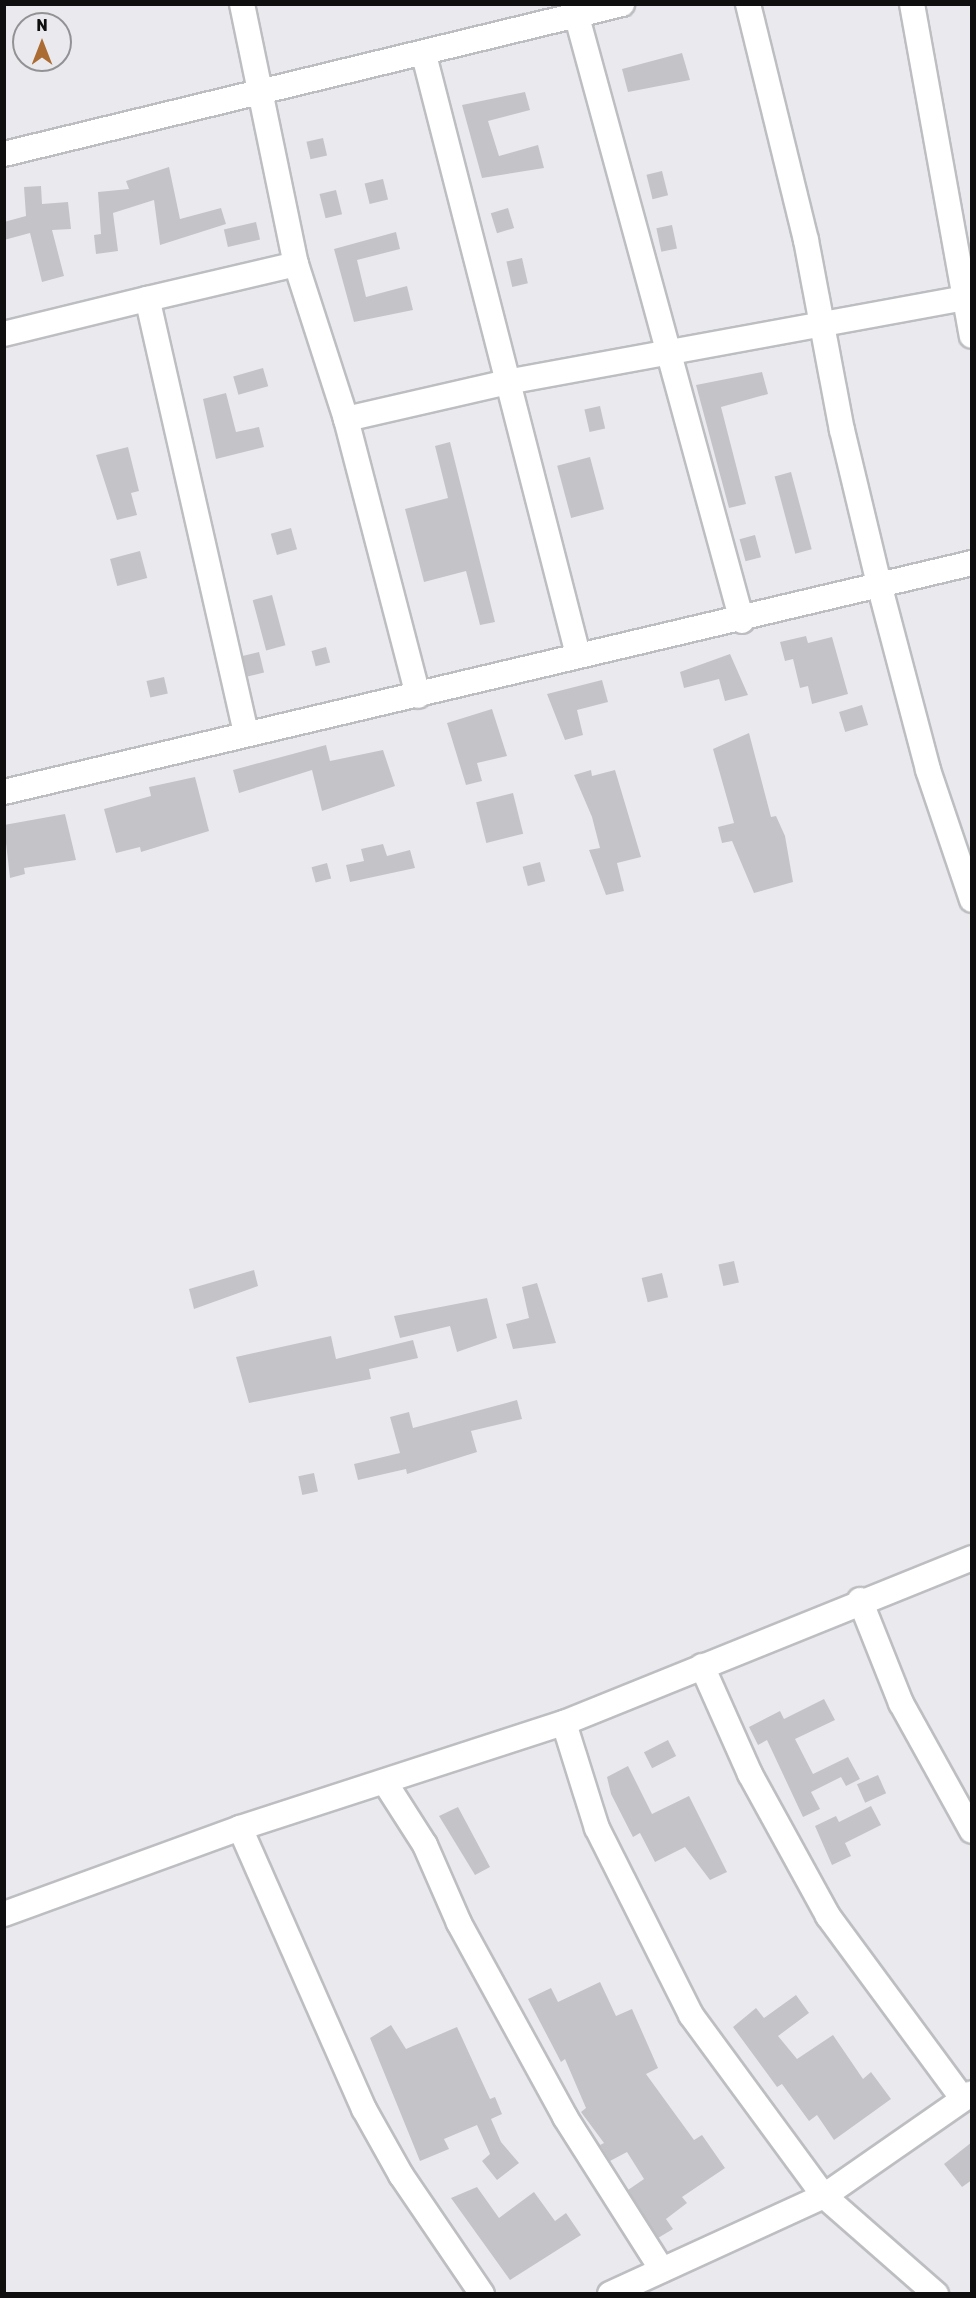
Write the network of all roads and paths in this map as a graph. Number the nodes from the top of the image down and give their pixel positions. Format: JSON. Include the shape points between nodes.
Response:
{"nodes":[{"id":1,"x":242,"y":4,"type":"edge"},
{"id":2,"x":622,"y":4,"type":"edge"},
{"id":3,"x":748,"y":4,"type":"edge"},
{"id":4,"x":912,"y":4,"type":"edge"},
{"id":5,"x":577,"y":17,"type":"junction"},
{"id":6,"x":424,"y":55,"type":"junction"},
{"id":7,"x":262,"y":95,"type":"junction"},
{"id":8,"x":4,"y":154,"type":"edge"},
{"id":9,"x":296,"y":264,"type":"junction"},
{"id":10,"x":968,"y":298,"type":"edge"},
{"id":11,"x":147,"y":299,"type":"junction"},
{"id":12,"x":820,"y":324,"type":"junction"},
{"id":13,"x":4,"y":334,"type":"edge"},
{"id":14,"x":972,"y":336,"type":"edge"},
{"id":15,"x":666,"y":352,"type":"junction"},
{"id":16,"x":507,"y":382,"type":"junction"},
{"id":17,"x":346,"y":419,"type":"junction"},
{"id":18,"x":972,"y":563,"type":"edge"},
{"id":19,"x":879,"y":584,"type":"junction"},
{"id":20,"x":742,"y":621,"type":"junction"},
{"id":21,"x":578,"y":655,"type":"junction"},
{"id":22,"x":418,"y":696,"type":"junction"},
{"id":23,"x":246,"y":733,"type":"junction"},
{"id":24,"x":4,"y":792,"type":"edge"},
{"id":25,"x":972,"y":900,"type":"edge"},
{"id":26,"x":972,"y":1558,"type":"edge"},
{"id":27,"x":860,"y":1600,"type":"junction"},
{"id":28,"x":702,"y":1666,"type":"junction"},
{"id":29,"x":564,"y":1723,"type":"junction"},
{"id":30,"x":386,"y":1784,"type":"junction"},
{"id":31,"x":240,"y":1828,"type":"junction"},
{"id":32,"x":972,"y":1831,"type":"edge"},
{"id":33,"x":4,"y":1914,"type":"edge"},
{"id":34,"x":967,"y":2096,"type":"edge"},
{"id":35,"x":824,"y":2196,"type":"junction"},
{"id":36,"x":662,"y":2270,"type":"junction"},
{"id":37,"x":482,"y":2294,"type":"edge"},
{"id":38,"x":610,"y":2294,"type":"edge"},
{"id":39,"x":936,"y":2294,"type":"edge"}],
"edges":[{"from":1,"to":7,"type":"street"},
{"from":2,"to":5,"type":"street"},
{"from":3,"to":12,"type":"street","via":[[806,240]]},
{"from":4,"to":10,"type":"street"},
{"from":5,"to":6,"type":"street"},
{"from":5,"to":15,"type":"street"},
{"from":6,"to":7,"type":"street"},
{"from":6,"to":16,"type":"street"},
{"from":7,"to":8,"type":"street"},
{"from":7,"to":9,"type":"street"},
{"from":9,"to":11,"type":"street"},
{"from":9,"to":17,"type":"street"},
{"from":10,"to":12,"type":"street"},
{"from":10,"to":14,"type":"street"},
{"from":11,"to":13,"type":"street"},
{"from":11,"to":23,"type":"street"},
{"from":12,"to":15,"type":"street"},
{"from":12,"to":19,"type":"street"},
{"from":15,"to":16,"type":"street"},
{"from":15,"to":20,"type":"street"},
{"from":16,"to":17,"type":"street"},
{"from":16,"to":21,"type":"street"},
{"from":17,"to":22,"type":"street"},
{"from":18,"to":19,"type":"street"},
{"from":19,"to":20,"type":"street"},
{"from":19,"to":25,"type":"street","via":[[928,770]]},
{"from":20,"to":21,"type":"street"},
{"from":21,"to":22,"type":"street"},
{"from":22,"to":23,"type":"street"},
{"from":23,"to":24,"type":"street"},
{"from":26,"to":27,"type":"street"},
{"from":27,"to":28,"type":"street"},
{"from":27,"to":32,"type":"street","via":[[906,1713]]},
{"from":28,"to":29,"type":"street"},
{"from":28,"to":34,"type":"street","via":[[750,1774],[828,1916]]},
{"from":29,"to":30,"type":"street"},
{"from":29,"to":35,"type":"street","via":[[597,1828],[650,1941],[698,2025]]},
{"from":30,"to":31,"type":"street"},
{"from":30,"to":36,"type":"street","via":[[424,1845],[459,1923],[565,2117]]},
{"from":31,"to":33,"type":"street"},
{"from":31,"to":37,"type":"street","via":[[364,2109],[401,2175]]},
{"from":34,"to":35,"type":"street"},
{"from":35,"to":36,"type":"street"},
{"from":35,"to":39,"type":"street"},
{"from":36,"to":38,"type":"street"}]}
